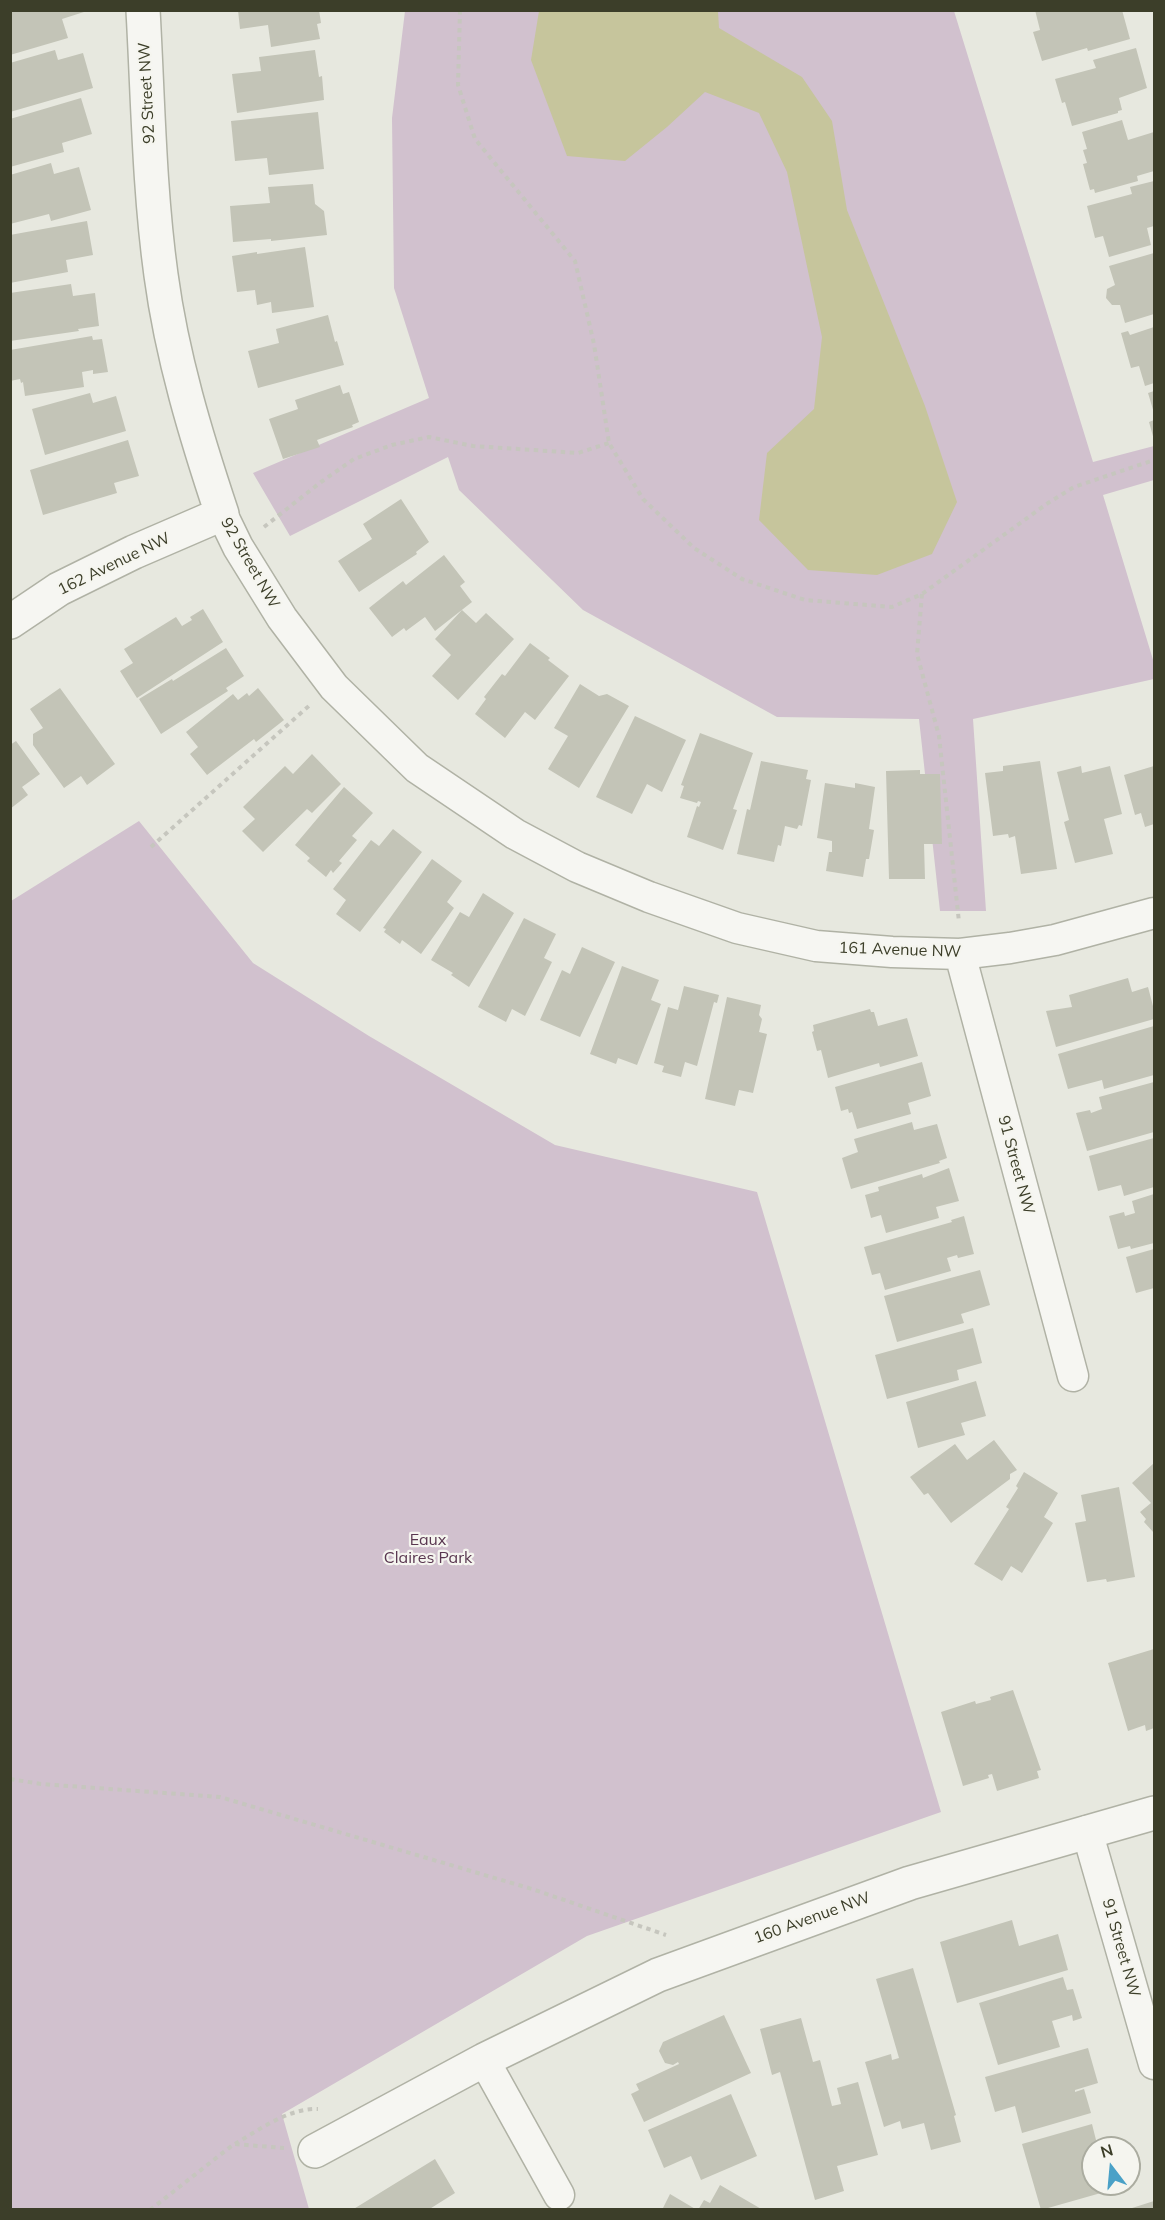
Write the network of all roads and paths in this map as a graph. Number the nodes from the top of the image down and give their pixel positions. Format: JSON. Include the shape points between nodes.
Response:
{"nodes":[{"id":1,"x":143,"y":10,"type":"edge"},
{"id":2,"x":460,"y":10,"type":"edge"},
{"id":3,"x":609,"y":443,"type":"junction"},
{"id":4,"x":1155,"y":460,"type":"edge"},
{"id":5,"x":222,"y":514,"type":"junction"},
{"id":6,"x":238,"y":548,"type":"junction"},
{"id":7,"x":922,"y":594,"type":"junction"},
{"id":8,"x":10,"y":622,"type":"edge"},
{"id":9,"x":334,"y":687,"type":"junction"},
{"id":10,"x":151,"y":847,"type":"dead end"},
{"id":11,"x":649,"y":897,"type":"joint"},
{"id":12,"x":1155,"y":913,"type":"edge"},
{"id":13,"x":960,"y":954,"type":"junction"},
{"id":14,"x":1073,"y":1376,"type":"dead end"},
{"id":15,"x":10,"y":1779,"type":"edge"},
{"id":16,"x":1155,"y":1814,"type":"edge"},
{"id":17,"x":1087,"y":1831,"type":"junction"},
{"id":18,"x":674,"y":1969,"type":"junction"},
{"id":19,"x":484,"y":2060,"type":"junction"},
{"id":20,"x":1155,"y":2064,"type":"edge"},
{"id":21,"x":326,"y":2109,"type":"dead end"},
{"id":22,"x":234,"y":2144,"type":"junction"},
{"id":23,"x":315,"y":2151,"type":"joint"},
{"id":24,"x":559,"y":2195,"type":"dead end"},
{"id":25,"x":150,"y":2210,"type":"edge"}],
"edges":[{"from":1,"to":5,"type":"street","name":"92 Street NW","via":[[161,276],[193,424]]},
{"from":2,"to":3,"type":"path","via":[[458,85],[475,140],[575,261],[594,344]]},
{"from":3,"to":6,"type":"path","via":[[578,453],[473,446],[429,437],[392,445],[354,459]]},
{"from":3,"to":7,"type":"path","via":[[643,499],[694,548],[742,579],[805,600],[892,607]]},
{"from":4,"to":7,"type":"path","via":[[1074,487]]},
{"from":5,"to":6,"type":"street","name":"92 Street NW"},
{"from":5,"to":8,"type":"street","name":"162 Avenue NW","via":[[59,590]]},
{"from":6,"to":9,"type":"street","name":"92 Street NW","via":[[282,618]]},
{"from":7,"to":13,"type":"path","via":[[917,654],[939,736]]},
{"from":9,"to":10,"type":"path","via":[[297,714]]},
{"from":9,"to":11,"type":"street","name":"92 Street NW","via":[[417,768],[515,834],[577,867]]},
{"from":11,"to":13,"type":"street","name":"161 Avenue NW","via":[[737,928],[816,946]]},
{"from":12,"to":13,"type":"street","name":"161 Avenue NW","via":[[1055,940]]},
{"from":13,"to":14,"type":"street","name":"91 Street NW"},
{"from":15,"to":18,"type":"path","via":[[220,1797],[532,1889],[669,1936]]},
{"from":16,"to":17,"type":"street","name":"160 Avenue NW"},
{"from":17,"to":18,"type":"street","name":"160 Avenue NW","via":[[910,1883]]},
{"from":17,"to":20,"type":"street","name":"91 Street NW"},
{"from":18,"to":19,"type":"street","name":"160 Avenue NW"},
{"from":19,"to":23,"type":"street","name":"160 Avenue NW"},
{"from":19,"to":24,"type":"street"},
{"from":21,"to":22,"type":"path","via":[[304,2108]]},
{"from":22,"to":23,"type":"path"},
{"from":22,"to":25,"type":"path"}]}
